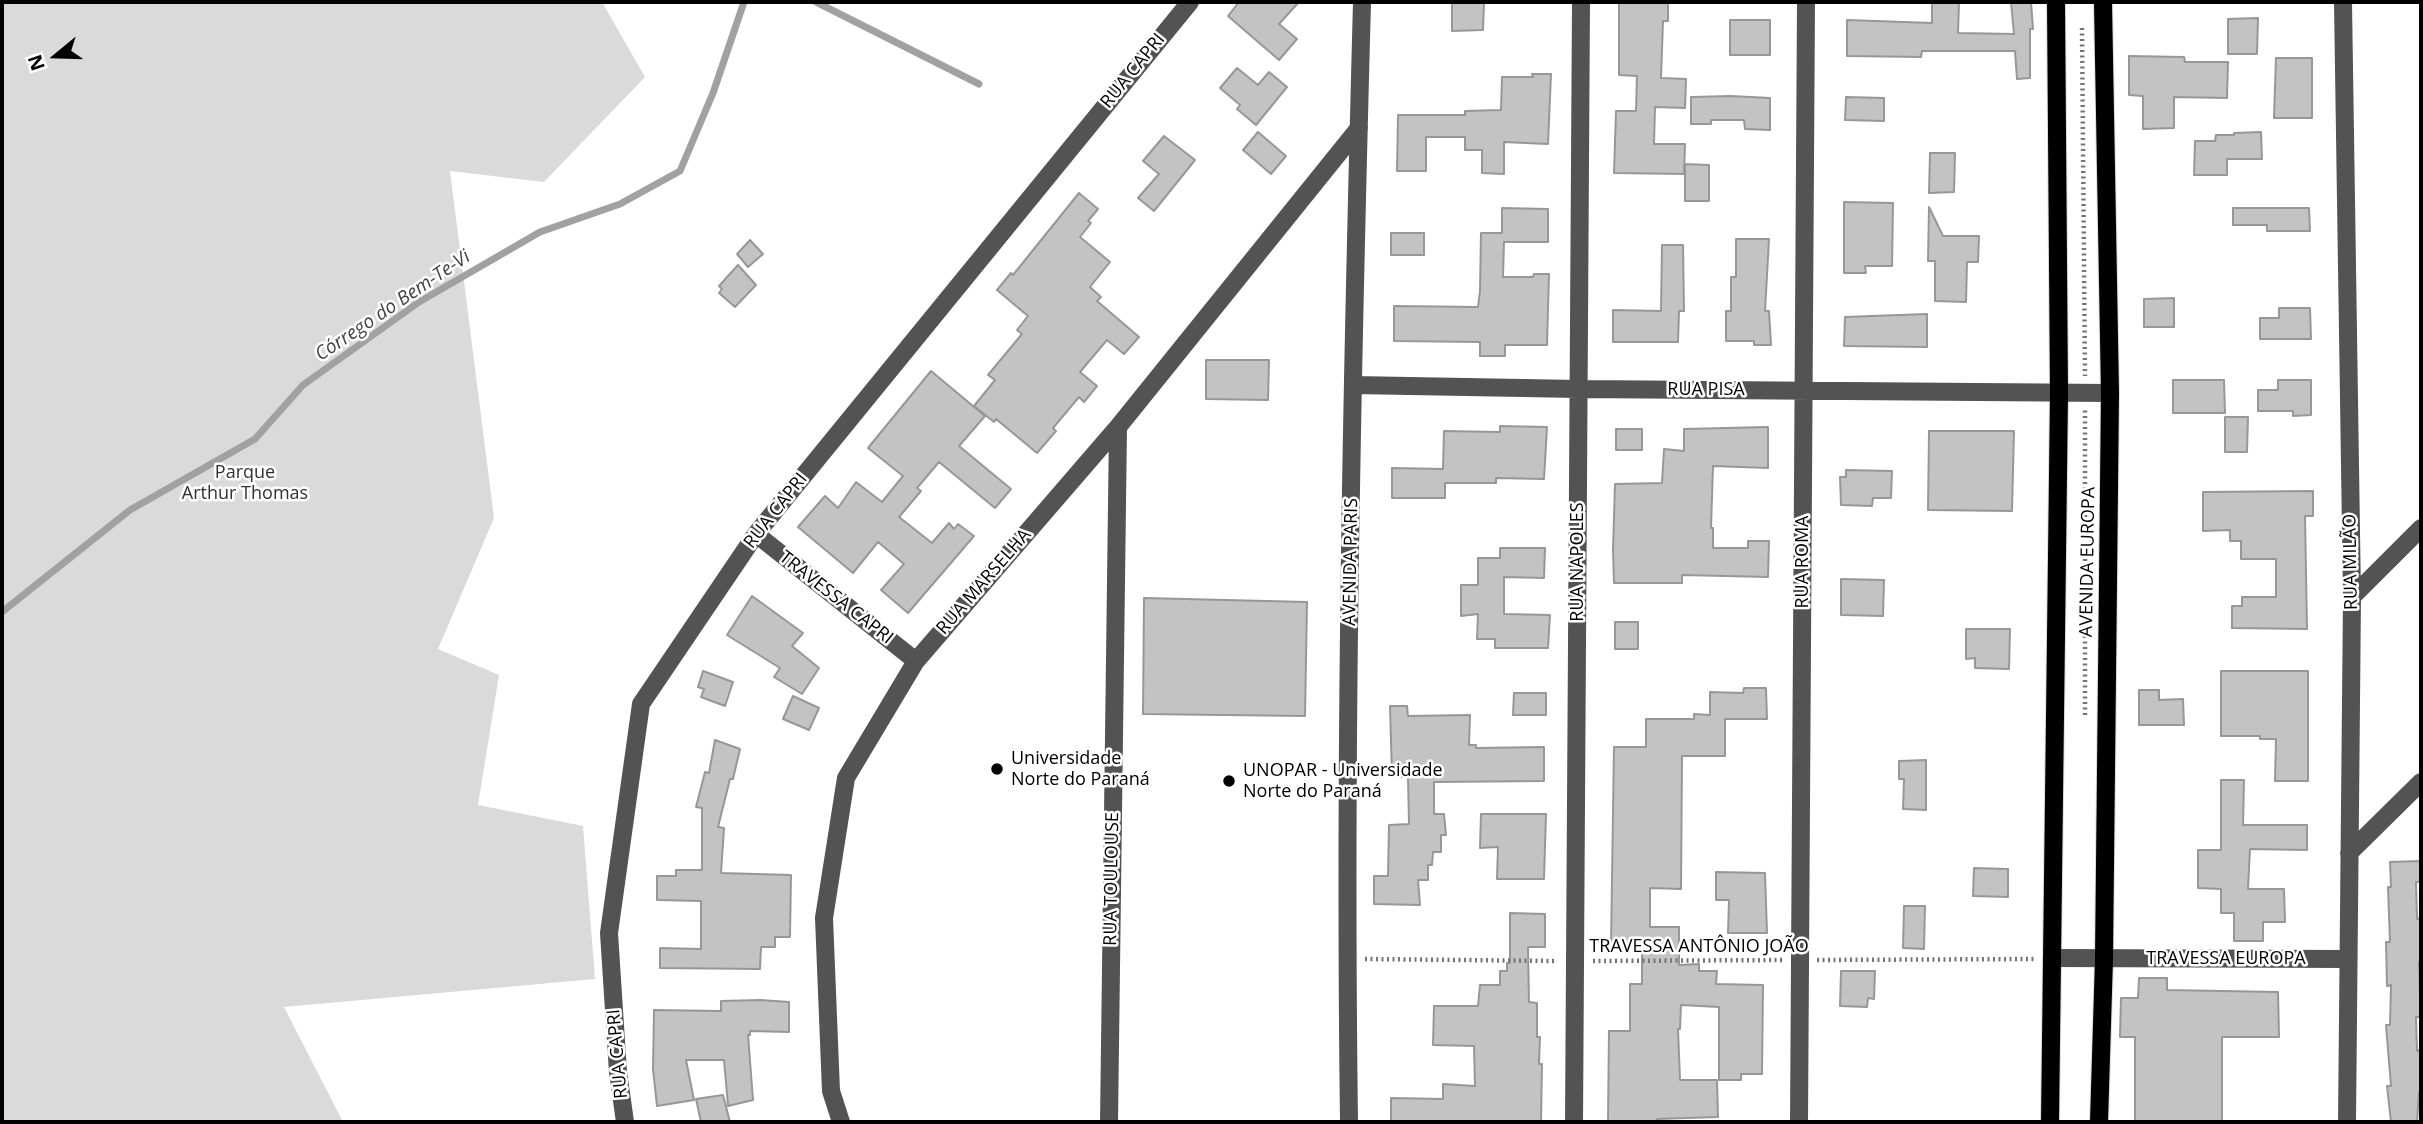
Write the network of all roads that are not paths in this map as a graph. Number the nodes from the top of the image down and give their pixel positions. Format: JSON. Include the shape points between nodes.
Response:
{"nodes":[{"id":1,"x":1190,"y":2,"type":"edge"},
{"id":2,"x":1362,"y":2,"type":"edge"},
{"id":3,"x":1581,"y":2,"type":"edge"},
{"id":4,"x":1806,"y":2,"type":"edge"},
{"id":5,"x":2056,"y":2,"type":"edge"},
{"id":6,"x":2103,"y":2,"type":"edge"},
{"id":7,"x":2343,"y":2,"type":"edge"},
{"id":8,"x":1359,"y":128,"type":"junction"},
{"id":9,"x":1353,"y":385,"type":"junction"},
{"id":10,"x":1579,"y":389,"type":"junction"},
{"id":11,"x":1804,"y":391,"type":"junction"},
{"id":12,"x":2059,"y":393,"type":"junction"},
{"id":13,"x":2110,"y":393,"type":"junction"},
{"id":14,"x":1118,"y":427,"type":"junction"},
{"id":15,"x":2421,"y":528,"type":"edge"},
{"id":16,"x":756,"y":534,"type":"junction"},
{"id":17,"x":2352,"y":597,"type":"junction"},
{"id":18,"x":916,"y":661,"type":"junction"},
{"id":19,"x":2421,"y":782,"type":"edge"},
{"id":20,"x":2349,"y":853,"type":"junction"},
{"id":21,"x":2052,"y":958,"type":"junction"},
{"id":22,"x":2104,"y":959,"type":"junction"},
{"id":23,"x":2348,"y":959,"type":"junction"},
{"id":24,"x":625,"y":1122,"type":"edge"},
{"id":25,"x":841,"y":1122,"type":"edge"},
{"id":26,"x":1109,"y":1122,"type":"edge"},
{"id":27,"x":1349,"y":1122,"type":"edge"},
{"id":28,"x":1574,"y":1122,"type":"edge"},
{"id":29,"x":1799,"y":1122,"type":"edge"},
{"id":30,"x":2050,"y":1122,"type":"edge"},
{"id":31,"x":2099,"y":1122,"type":"edge"},
{"id":32,"x":2347,"y":1122,"type":"edge"}],
"edges":[{"from":1,"to":16,"type":"street","name":"RUA CAPRI"},
{"from":2,"to":8,"type":"street","name":"AVENIDA PARIS"},
{"from":3,"to":10,"type":"street","name":"RUA NAPOLES"},
{"from":4,"to":11,"type":"street","name":"RUA ROMA"},
{"from":5,"to":12,"type":"main road","name":"AVENIDA EUROPA"},
{"from":6,"to":13,"type":"main road","name":"AVENIDA EUROPA"},
{"from":7,"to":17,"type":"street","name":"RUA MILÃO"},
{"from":8,"to":9,"type":"street","name":"AVENIDA PARIS"},
{"from":8,"to":14,"type":"street","name":"RUA MARSELHA"},
{"from":9,"to":10,"type":"street","name":"RUA PISA"},
{"from":9,"to":27,"type":"street","name":"AVENIDA PARIS"},
{"from":10,"to":11,"type":"street","name":"RUA PISA"},
{"from":10,"to":28,"type":"street","name":"RUA NAPOLES"},
{"from":11,"to":12,"type":"street","name":"RUA PISA"},
{"from":11,"to":29,"type":"street","name":"RUA ROMA"},
{"from":12,"to":13,"type":"street","name":"RUA PISA"},
{"from":12,"to":21,"type":"main road","name":"AVENIDA EUROPA"},
{"from":13,"to":22,"type":"main road","name":"AVENIDA EUROPA"},
{"from":14,"to":18,"type":"street","name":"RUA MARSELHA"},
{"from":14,"to":26,"type":"street","name":"RUA TOULOUSE"},
{"from":15,"to":17,"type":"street"},
{"from":16,"to":18,"type":"street","name":"TRAVESSA CAPRI"},
{"from":16,"to":24,"type":"street","name":"RUA CAPRI","via":[[641,704],[609,933]]},
{"from":17,"to":20,"type":"street","name":"RUA MILÃO"},
{"from":18,"to":25,"type":"street","name":"RUA MARSELHA","via":[[846,778],[824,918],[831,1091]]},
{"from":19,"to":20,"type":"street"},
{"from":20,"to":23,"type":"street","name":"RUA MILÃO"},
{"from":21,"to":22,"type":"street","name":"TRAVESSA EUROPA"},
{"from":21,"to":30,"type":"main road","name":"AVENIDA EUROPA"},
{"from":22,"to":23,"type":"street","name":"TRAVESSA EUROPA"},
{"from":22,"to":31,"type":"main road","name":"AVENIDA EUROPA"},
{"from":23,"to":32,"type":"street","name":"RUA MILÃO"}]}
